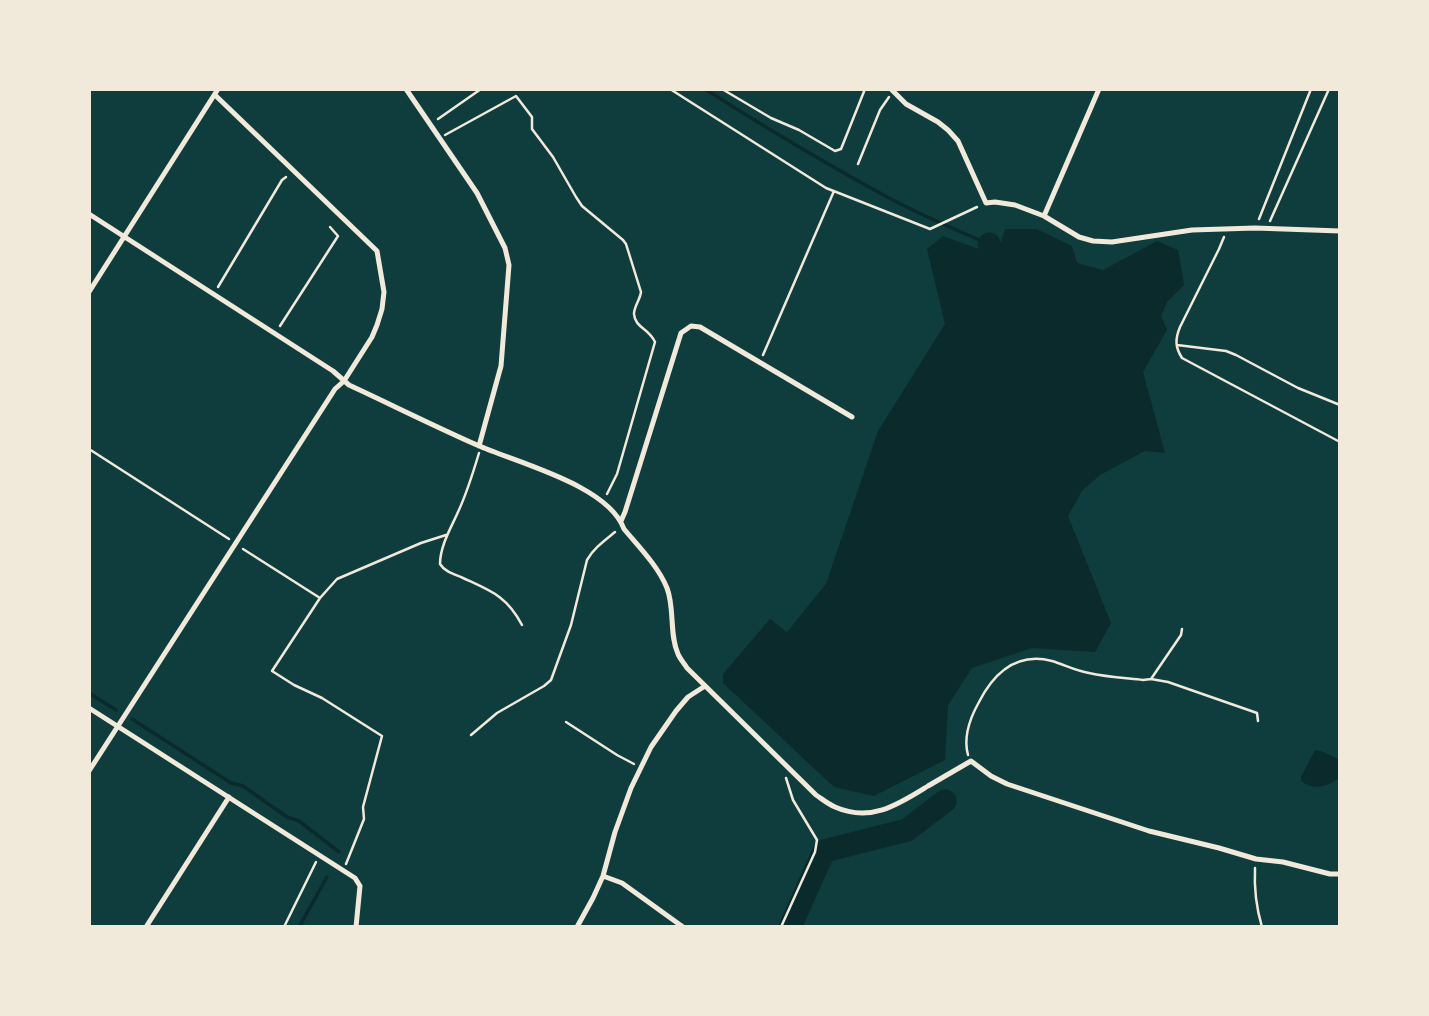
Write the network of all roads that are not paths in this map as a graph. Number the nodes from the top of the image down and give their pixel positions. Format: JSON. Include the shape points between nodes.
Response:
{"nodes":[{"id":1,"x":406,"y":89,"type":"edge"},
{"id":2,"x":1099,"y":89,"type":"edge"},
{"id":3,"x":892,"y":90,"type":"edge"},
{"id":4,"x":217,"y":92,"type":"edge"},
{"id":5,"x":89,"y":214,"type":"edge"},
{"id":6,"x":1044,"y":216,"type":"junction"},
{"id":7,"x":1340,"y":231,"type":"edge"},
{"id":8,"x":125,"y":237,"type":"junction"},
{"id":9,"x":89,"y":292,"type":"edge"},
{"id":10,"x":344,"y":381,"type":"junction"},
{"id":11,"x":852,"y":417,"type":"dead end"},
{"id":12,"x":479,"y":446,"type":"junction"},
{"id":13,"x":622,"y":523,"type":"junction"},
{"id":14,"x":705,"y":686,"type":"junction"},
{"id":15,"x":89,"y":708,"type":"edge"},
{"id":16,"x":118,"y":726,"type":"junction"},
{"id":17,"x":89,"y":771,"type":"edge"},
{"id":18,"x":229,"y":797,"type":"junction"},
{"id":19,"x":1340,"y":874,"type":"edge"},
{"id":20,"x":603,"y":876,"type":"junction"},
{"id":21,"x":146,"y":927,"type":"edge"},
{"id":22,"x":356,"y":927,"type":"edge"},
{"id":23,"x":577,"y":927,"type":"edge"},
{"id":24,"x":683,"y":927,"type":"edge"}],
"edges":[{"from":1,"to":12,"type":"street","via":[[477,193],[509,264],[501,366]]},
{"from":2,"to":6,"type":"street"},
{"from":3,"to":6,"type":"street","via":[[958,141],[986,203],[1014,205]]},
{"from":4,"to":8,"type":"street"},
{"from":4,"to":10,"type":"street","via":[[377,251],[382,309],[372,337]]},
{"from":5,"to":8,"type":"street"},
{"from":6,"to":7,"type":"street","via":[[1079,237],[1112,242],[1192,230]]},
{"from":8,"to":9,"type":"street"},
{"from":8,"to":10,"type":"street"},
{"from":10,"to":12,"type":"street"},
{"from":10,"to":16,"type":"street"},
{"from":11,"to":13,"type":"street","via":[[700,327],[691,326],[681,333]]},
{"from":12,"to":13,"type":"street","via":[[579,486]]},
{"from":13,"to":14,"type":"street","via":[[668,589],[678,654]]},
{"from":14,"to":19,"type":"street","via":[[816,795],[835,807],[881,811],[971,761],[1007,784],[1149,831],[1256,859]]},
{"from":14,"to":20,"type":"street","via":[[688,697],[651,747],[631,788]]},
{"from":15,"to":16,"type":"street"},
{"from":16,"to":17,"type":"street"},
{"from":16,"to":18,"type":"street"},
{"from":18,"to":21,"type":"street"},
{"from":18,"to":22,"type":"street","via":[[355,878],[360,886]]},
{"from":20,"to":23,"type":"street"},
{"from":20,"to":24,"type":"street","via":[[622,883]]}]}
